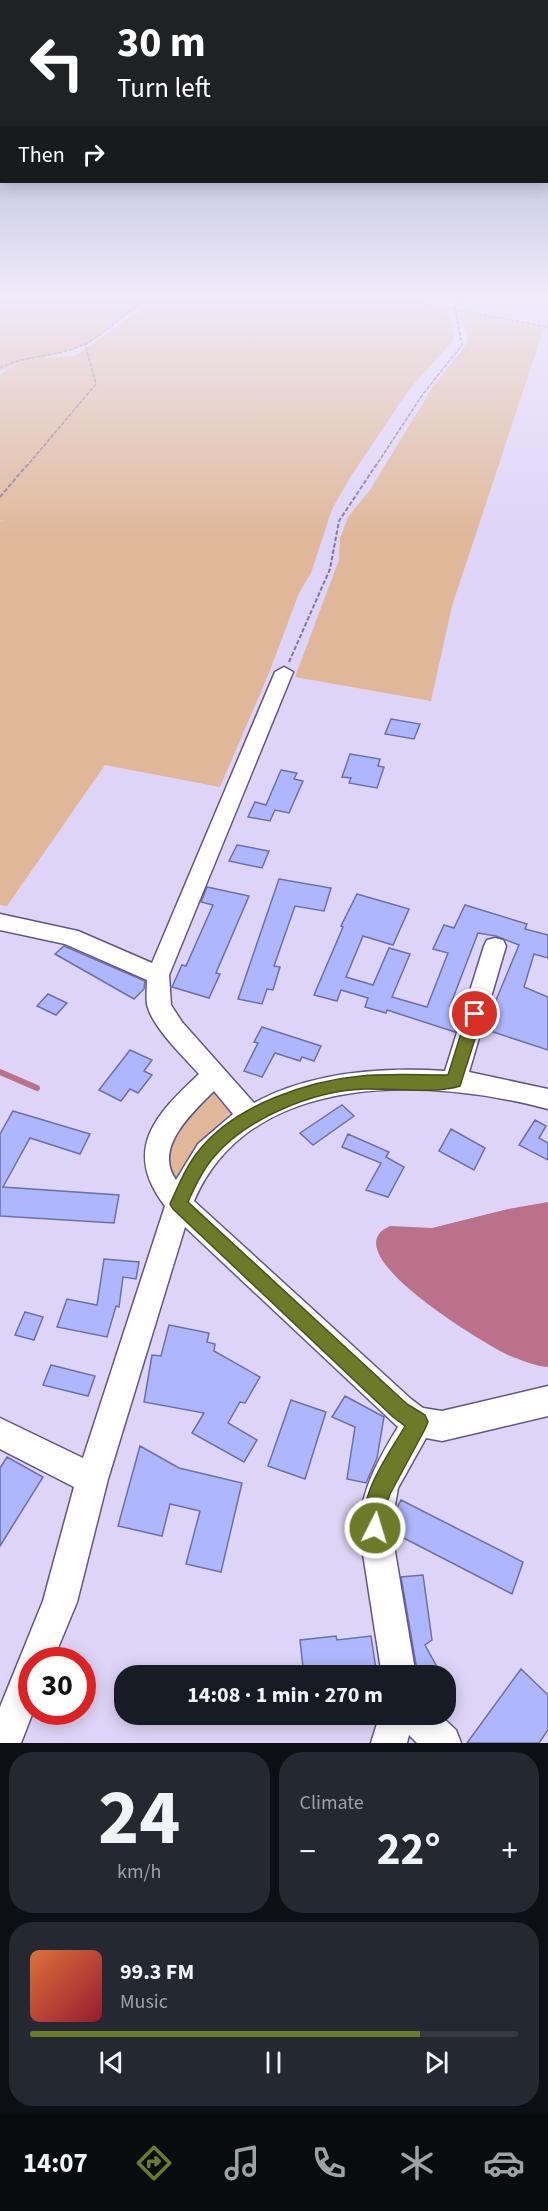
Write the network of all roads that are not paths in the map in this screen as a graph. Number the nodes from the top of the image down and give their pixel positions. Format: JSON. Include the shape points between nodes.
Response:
{"nodes":[{"id":1,"x":284,"y":672,"type":"road end"},
{"id":2,"x":0,"y":922,"type":"edge"},
{"id":3,"x":495,"y":946,"type":"dead end"},
{"id":4,"x":158,"y":975,"type":"junction"},
{"id":5,"x":216,"y":1074,"type":"junction"},
{"id":6,"x":454,"y":1081,"type":"junction"},
{"id":7,"x":548,"y":1099,"type":"edge"},
{"id":8,"x":250,"y":1116,"type":"junction"},
{"id":9,"x":179,"y":1204,"type":"junction"},
{"id":10,"x":548,"y":1401,"type":"edge"},
{"id":11,"x":418,"y":1422,"type":"junction"},
{"id":12,"x":0,"y":1433,"type":"edge"},
{"id":13,"x":92,"y":1479,"type":"junction"},
{"id":14,"x":41,"y":1647,"type":"edge"},
{"id":15,"x":397,"y":1665,"type":"edge"},
{"id":16,"x":18,"y":1706,"type":"edge"},
{"id":17,"x":395,"y":1725,"type":"edge"},
{"id":18,"x":424,"y":1725,"type":"edge"},
{"id":19,"x":3,"y":1743,"type":"edge"},
{"id":20,"x":390,"y":1743,"type":"edge"},
{"id":21,"x":443,"y":1743,"type":"edge"}],
"edges":[{"from":1,"to":4,"type":"street"},
{"from":2,"to":4,"type":"street","via":[[70,937]]},
{"from":3,"to":6,"type":"street"},
{"from":4,"to":5,"type":"street","via":[[159,1006],[174,1029]]},
{"from":5,"to":8,"type":"street"},
{"from":5,"to":9,"type":"street","via":[[187,1101],[166,1130],[156,1157],[157,1170]]},
{"from":6,"to":7,"type":"street","via":[[492,1084]]},
{"from":6,"to":8,"type":"street","via":[[361,1082],[303,1095]]},
{"from":8,"to":9,"type":"street","via":[[207,1151]]},
{"from":9,"to":11,"type":"street","via":[[400,1410]]},
{"from":9,"to":13,"type":"street"},
{"from":10,"to":11,"type":"street","via":[[442,1426]]},
{"from":11,"to":15,"type":"street","via":[[375,1508]]},
{"from":12,"to":13,"type":"street"},
{"from":13,"to":14,"type":"street","via":[[60,1602]]},
{"from":16,"to":19,"type":"street"},
{"from":17,"to":20,"type":"street"},
{"from":18,"to":21,"type":"street"}]}
